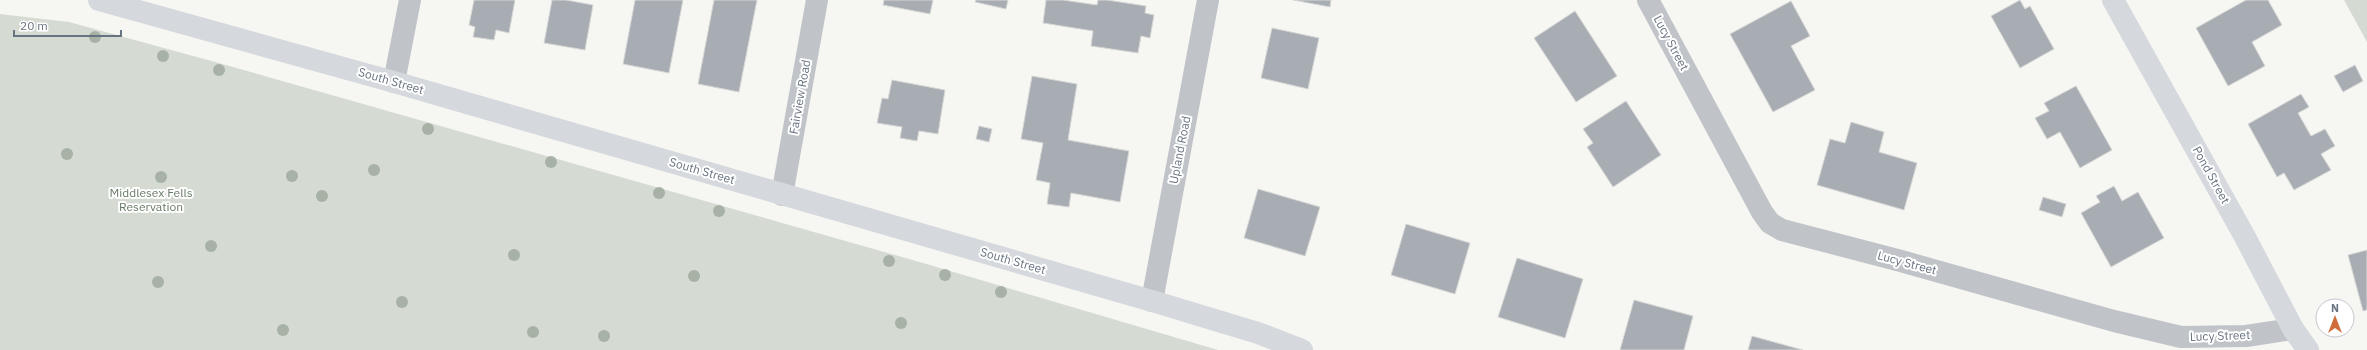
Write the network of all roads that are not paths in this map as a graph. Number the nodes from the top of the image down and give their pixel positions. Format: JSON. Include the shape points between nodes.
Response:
{"nodes":[{"id":1,"x":99,"y":0,"type":"edge"},
{"id":2,"x":410,"y":0,"type":"edge"},
{"id":3,"x":817,"y":0,"type":"edge"},
{"id":4,"x":1208,"y":0,"type":"edge"},
{"id":5,"x":1648,"y":0,"type":"edge"},
{"id":6,"x":2113,"y":0,"type":"edge"},
{"id":7,"x":394,"y":82,"type":"junction"},
{"id":8,"x":782,"y":195,"type":"junction"},
{"id":9,"x":1152,"y":301,"type":"junction"},
{"id":10,"x":2293,"y":329,"type":"junction"},
{"id":11,"x":1302,"y":350,"type":"edge"},
{"id":12,"x":2308,"y":350,"type":"edge"}],
"edges":[{"from":1,"to":7,"type":"main road","name":"South Street"},
{"from":2,"to":7,"type":"street"},
{"from":3,"to":8,"type":"street","name":"Fairview Road"},
{"from":4,"to":9,"type":"street","name":"Upland Road"},
{"from":5,"to":10,"type":"street","name":"Lucy Street","via":[[1762,212],[1770,223],[1782,230],[2181,337],[2246,336]]},
{"from":6,"to":10,"type":"main road","name":"Pond Street","via":[[2242,230]]},
{"from":7,"to":8,"type":"main road","name":"South Street"},
{"from":8,"to":9,"type":"main road","name":"South Street"},
{"from":9,"to":11,"type":"main road","name":"South Street","via":[[1258,333]]},
{"from":10,"to":12,"type":"main road","name":"Pond Street"}]}
